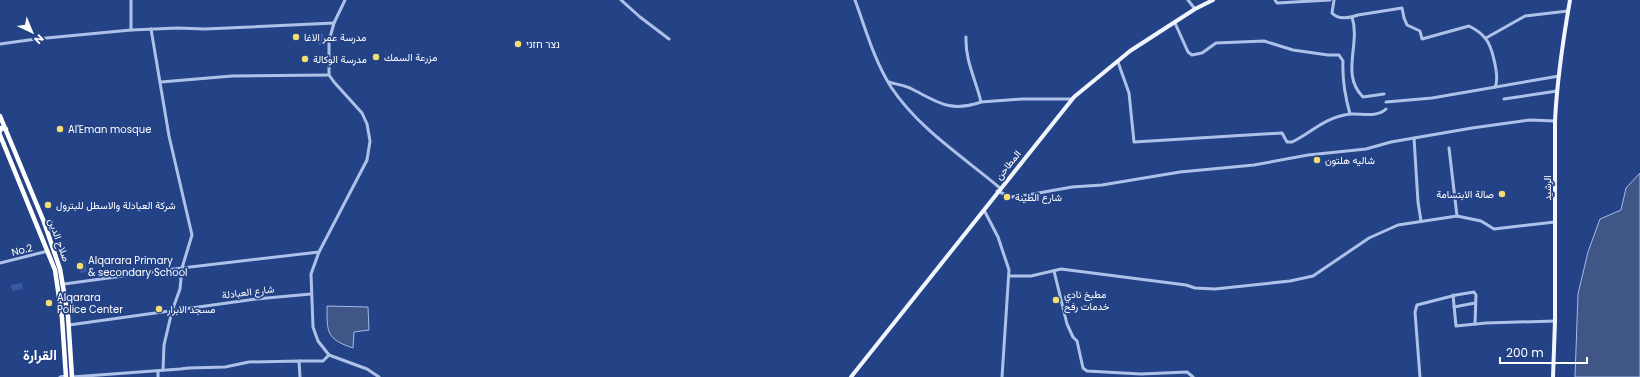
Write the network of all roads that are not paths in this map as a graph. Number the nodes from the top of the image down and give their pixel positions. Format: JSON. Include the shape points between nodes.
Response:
{"nodes":[{"id":1,"x":131,"y":0,"type":"edge"},
{"id":2,"x":345,"y":0,"type":"edge"},
{"id":3,"x":621,"y":0,"type":"edge"},
{"id":4,"x":855,"y":0,"type":"edge"},
{"id":5,"x":1188,"y":0,"type":"edge"},
{"id":6,"x":1213,"y":0,"type":"edge"},
{"id":7,"x":1275,"y":0,"type":"edge"},
{"id":8,"x":1330,"y":0,"type":"edge"},
{"id":9,"x":1334,"y":0,"type":"edge"},
{"id":10,"x":1570,"y":0,"type":"edge"},
{"id":11,"x":1195,"y":9,"type":"junction"},
{"id":12,"x":1568,"y":11,"type":"junction"},
{"id":13,"x":1352,"y":18,"type":"junction"},
{"id":14,"x":334,"y":23,"type":"junction"},
{"id":15,"x":1174,"y":23,"type":"junction"},
{"id":16,"x":152,"y":29,"type":"junction"},
{"id":17,"x":131,"y":30,"type":"junction"},
{"id":18,"x":966,"y":38,"type":"dead end"},
{"id":19,"x":1486,"y":38,"type":"junction"},
{"id":20,"x":669,"y":40,"type":"dead end"},
{"id":21,"x":0,"y":44,"type":"edge"},
{"id":22,"x":1118,"y":62,"type":"junction"},
{"id":23,"x":329,"y":75,"type":"junction"},
{"id":24,"x":1559,"y":76,"type":"junction"},
{"id":25,"x":161,"y":82,"type":"junction"},
{"id":26,"x":888,"y":82,"type":"junction"},
{"id":27,"x":1495,"y":87,"type":"junction"},
{"id":28,"x":1557,"y":91,"type":"junction"},
{"id":29,"x":1384,"y":94,"type":"dead end"},
{"id":30,"x":1504,"y":99,"type":"dead end"},
{"id":31,"x":1072,"y":100,"type":"junction"},
{"id":32,"x":981,"y":102,"type":"junction"},
{"id":33,"x":1386,"y":102,"type":"dead end"},
{"id":34,"x":1386,"y":110,"type":"dead end"},
{"id":35,"x":1350,"y":114,"type":"junction"},
{"id":36,"x":0,"y":116,"type":"edge"},
{"id":37,"x":1555,"y":121,"type":"junction"},
{"id":38,"x":6,"y":129,"type":"junction"},
{"id":39,"x":0,"y":131,"type":"edge"},
{"id":40,"x":0,"y":135,"type":"edge"},
{"id":41,"x":1414,"y":138,"type":"junction"},
{"id":42,"x":1449,"y":148,"type":"dead end"},
{"id":43,"x":998,"y":190,"type":"junction"},
{"id":44,"x":984,"y":210,"type":"junction"},
{"id":45,"x":1457,"y":216,"type":"junction"},
{"id":46,"x":1421,"y":221,"type":"junction"},
{"id":47,"x":1556,"y":222,"type":"junction"},
{"id":48,"x":48,"y":252,"type":"junction"},
{"id":49,"x":319,"y":252,"type":"junction"},
{"id":50,"x":0,"y":263,"type":"edge"},
{"id":51,"x":182,"y":268,"type":"junction"},
{"id":52,"x":1054,"y":272,"type":"junction"},
{"id":53,"x":1010,"y":276,"type":"junction"},
{"id":54,"x":64,"y":284,"type":"junction"},
{"id":55,"x":311,"y":294,"type":"junction"},
{"id":56,"x":1453,"y":295,"type":"junction"},
{"id":57,"x":1475,"y":303,"type":"junction"},
{"id":58,"x":1454,"y":307,"type":"junction"},
{"id":59,"x":172,"y":311,"type":"junction"},
{"id":60,"x":1555,"y":321,"type":"junction"},
{"id":61,"x":1475,"y":324,"type":"junction"},
{"id":62,"x":69,"y":325,"type":"junction"},
{"id":63,"x":63,"y":336,"type":"junction"},
{"id":64,"x":69,"y":336,"type":"junction"},
{"id":65,"x":64,"y":350,"type":"junction"},
{"id":66,"x":70,"y":350,"type":"junction"},
{"id":67,"x":329,"y":355,"type":"junction"},
{"id":68,"x":299,"y":361,"type":"junction"},
{"id":69,"x":163,"y":370,"type":"junction"},
{"id":70,"x":158,"y":371,"type":"junction"},
{"id":71,"x":60,"y":377,"type":"edge"},
{"id":72,"x":66,"y":377,"type":"edge"},
{"id":73,"x":72,"y":377,"type":"edge"},
{"id":74,"x":158,"y":377,"type":"edge"},
{"id":75,"x":300,"y":377,"type":"edge"},
{"id":76,"x":379,"y":377,"type":"edge"},
{"id":77,"x":851,"y":377,"type":"edge"},
{"id":78,"x":1002,"y":377,"type":"edge"},
{"id":79,"x":1193,"y":377,"type":"edge"},
{"id":80,"x":1420,"y":377,"type":"edge"},
{"id":81,"x":1553,"y":377,"type":"edge"}],
"edges":[{"from":1,"to":17,"type":"street"},
{"from":2,"to":14,"type":"street"},
{"from":3,"to":20,"type":"street"},
{"from":4,"to":26,"type":"street","via":[[871,47]]},
{"from":5,"to":11,"type":"street"},
{"from":6,"to":11,"type":"main road","name":"المطاحن"},
{"from":7,"to":8,"type":"street","via":[[1277,3]]},
{"from":9,"to":13,"type":"street","via":[[1333,15]]},
{"from":10,"to":12,"type":"main road","name":"الرشيد"},
{"from":11,"to":15,"type":"main road","name":"المطاحن"},
{"from":12,"to":19,"type":"street","via":[[1525,16]]},
{"from":12,"to":24,"type":"main road","name":"الرشيد"},
{"from":13,"to":19,"type":"street","via":[[1358,14],[1402,8],[1405,23],[1420,31],[1422,38],[1470,26]]},
{"from":13,"to":29,"type":"street","via":[[1352,79],[1363,97]]},
{"from":14,"to":16,"type":"street"},
{"from":14,"to":23,"type":"street","via":[[328,50]]},
{"from":15,"to":22,"type":"main road","name":"المطاحن","via":[[1130,51]]},
{"from":15,"to":35,"type":"street","via":[[1188,52],[1192,55],[1202,53],[1216,43],[1264,41],[1292,50],[1339,55],[1343,61],[1342,77]]},
{"from":16,"to":17,"type":"street"},
{"from":16,"to":25,"type":"street"},
{"from":17,"to":21,"type":"street","via":[[36,38]]},
{"from":18,"to":32,"type":"street","via":[[967,58]]},
{"from":19,"to":27,"type":"street","via":[[1497,72]]},
{"from":22,"to":31,"type":"main road","name":"المطاحن"},
{"from":22,"to":35,"type":"street","via":[[1129,93],[1134,142],[1282,133],[1287,142],[1292,142],[1328,119]]},
{"from":23,"to":25,"type":"street","via":[[232,76]]},
{"from":23,"to":49,"type":"street","via":[[362,113],[370,142],[367,160]]},
{"from":24,"to":27,"type":"street"},
{"from":24,"to":28,"type":"main road","name":"الرشيد"},
{"from":25,"to":51,"type":"street","via":[[169,136],[192,236]]},
{"from":26,"to":32,"type":"street","via":[[950,106],[968,106]]},
{"from":26,"to":43,"type":"street","via":[[926,128]]},
{"from":27,"to":33,"type":"street","via":[[1432,98]]},
{"from":28,"to":30,"type":"street"},
{"from":28,"to":37,"type":"main road","name":"الرشيد"},
{"from":31,"to":32,"type":"street","via":[[1022,99]]},
{"from":31,"to":43,"type":"main road","name":"المطاحن"},
{"from":34,"to":35,"type":"street","via":[[1376,114]]},
{"from":36,"to":38,"type":"highway","name":"صلاح الدين"},
{"from":37,"to":41,"type":"street","via":[[1530,120]]},
{"from":37,"to":47,"type":"main road","name":"الرشيد"},
{"from":38,"to":39,"type":"highway","via":[[1,128]]},
{"from":38,"to":54,"type":"highway","name":"صلاح الدين","via":[[44,222]]},
{"from":40,"to":48,"type":"highway","name":"صلاح الدين"},
{"from":41,"to":43,"type":"street","via":[[1366,149],[1308,155],[1254,165],[1180,172],[1022,196],[1011,197]]},
{"from":41,"to":46,"type":"street"},
{"from":42,"to":45,"type":"street"},
{"from":43,"to":44,"type":"main road","name":"المطاحن"},
{"from":44,"to":53,"type":"street","via":[[1001,242]]},
{"from":44,"to":77,"type":"main road","name":"المطاحن"},
{"from":45,"to":46,"type":"street"},
{"from":45,"to":47,"type":"street","via":[[1481,221],[1494,229]]},
{"from":46,"to":52,"type":"street","via":[[1396,225],[1369,238],[1313,276],[1290,281],[1216,289],[1061,269]]},
{"from":47,"to":60,"type":"main road","name":"الرشيد"},
{"from":48,"to":50,"type":"street","name":"No.2"},
{"from":48,"to":63,"type":"highway","name":"صلاح الدين","via":[[55,270]]},
{"from":49,"to":51,"type":"street"},
{"from":49,"to":55,"type":"street","via":[[311,274]]},
{"from":51,"to":54,"type":"street"},
{"from":51,"to":59,"type":"street","via":[[180,289]]},
{"from":52,"to":53,"type":"street"},
{"from":52,"to":79,"type":"street","via":[[1067,324],[1072,337],[1077,341],[1083,368],[1087,371],[1141,374],[1187,372]]},
{"from":53,"to":78,"type":"street"},
{"from":54,"to":62,"type":"highway","name":"صلاح الدين"},
{"from":55,"to":59,"type":"street","name":"شارع العبادلة"},
{"from":55,"to":67,"type":"street","via":[[312,327],[318,341]]},
{"from":56,"to":57,"type":"street","via":[[1474,292]]},
{"from":56,"to":58,"type":"street"},
{"from":56,"to":80,"type":"street","via":[[1417,305],[1415,312]]},
{"from":57,"to":58,"type":"street"},
{"from":57,"to":61,"type":"street"},
{"from":58,"to":61,"type":"street","via":[[1456,326]]},
{"from":59,"to":62,"type":"street","name":"شارع العبادلة"},
{"from":59,"to":69,"type":"street","via":[[163,349]]},
{"from":60,"to":61,"type":"street"},
{"from":60,"to":81,"type":"main road","name":"الرشيد"},
{"from":62,"to":64,"type":"highway","name":"صلاح الدين"},
{"from":63,"to":64,"type":"highway"},
{"from":63,"to":65,"type":"highway","name":"صلاح الدين"},
{"from":64,"to":66,"type":"highway","name":"صلاح الدين"},
{"from":65,"to":66,"type":"highway"},
{"from":65,"to":72,"type":"highway","name":"صلاح الدين"},
{"from":66,"to":73,"type":"highway","name":"صلاح الدين"},
{"from":67,"to":68,"type":"street","via":[[323,361]]},
{"from":67,"to":76,"type":"street","via":[[367,368]]},
{"from":68,"to":69,"type":"street","via":[[249,362],[225,367]]},
{"from":68,"to":75,"type":"street"},
{"from":69,"to":70,"type":"street"},
{"from":70,"to":73,"type":"street"},
{"from":70,"to":74,"type":"street"},
{"from":71,"to":72,"type":"street"}]}
